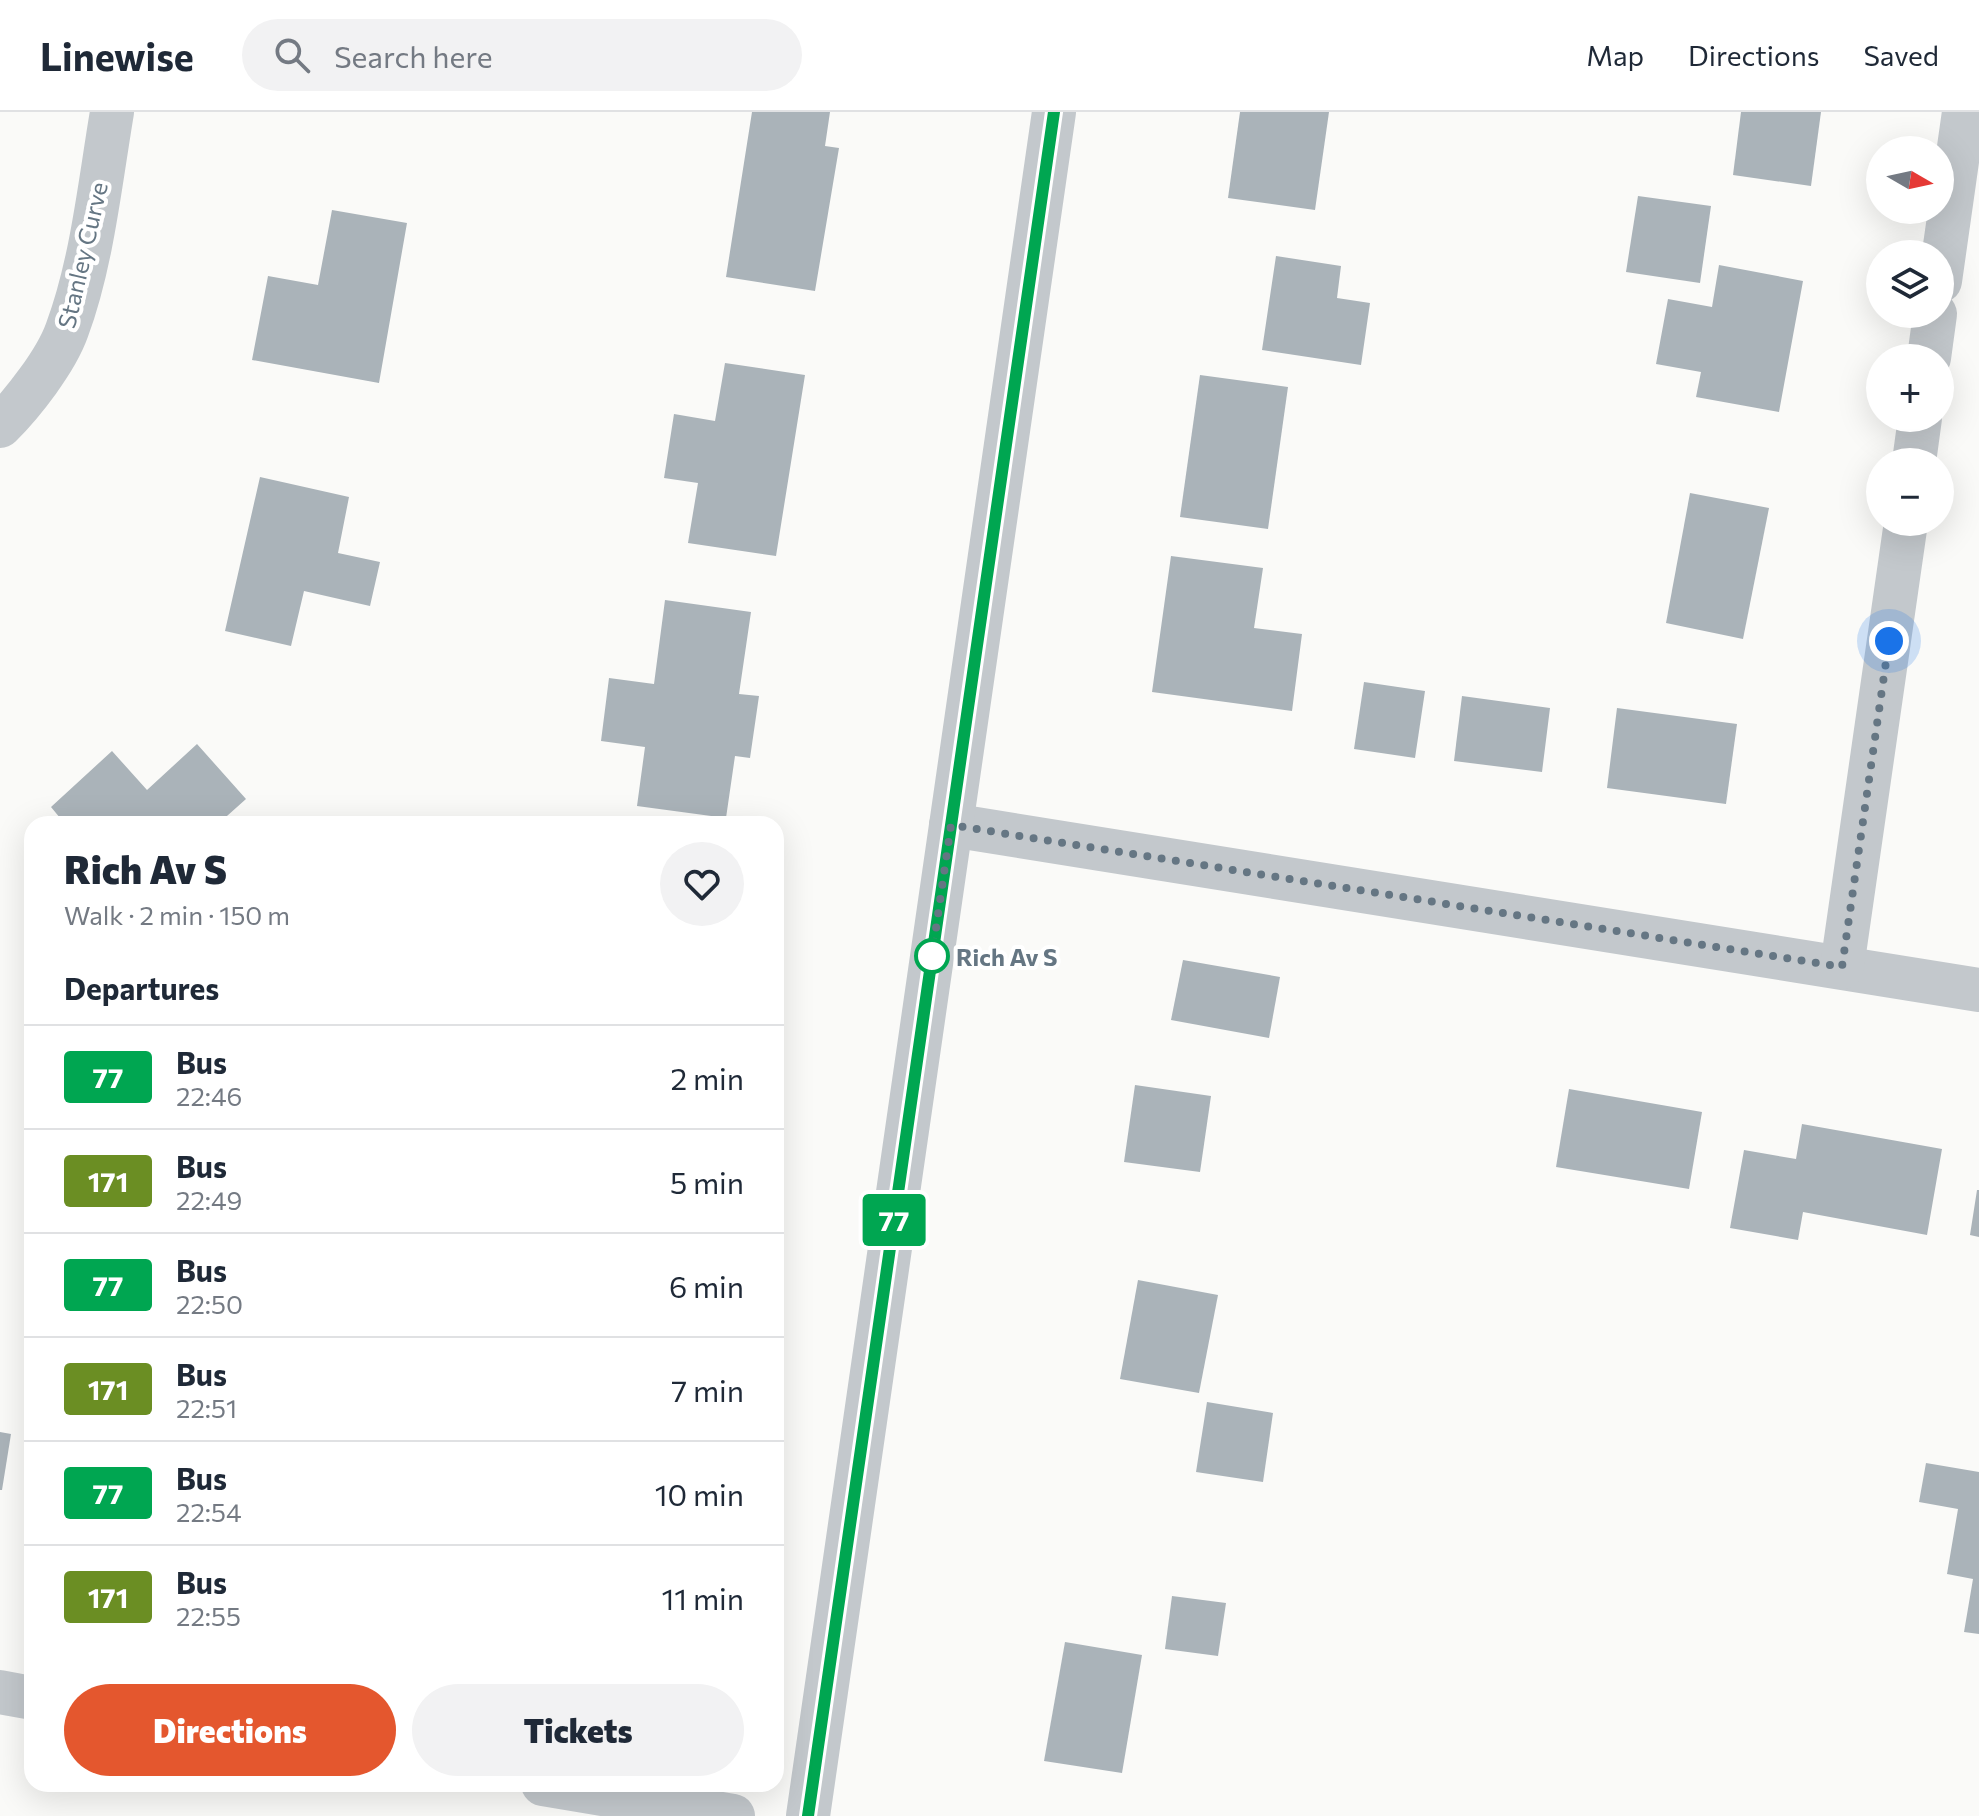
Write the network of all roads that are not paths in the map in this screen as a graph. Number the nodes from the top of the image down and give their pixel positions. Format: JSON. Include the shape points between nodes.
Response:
{"nodes":[{"id":1,"x":112,"y":112,"type":"edge"},
{"id":2,"x":1054,"y":112,"type":"edge"},
{"id":3,"x":1964,"y":112,"type":"edge"},
{"id":4,"x":1946,"y":240,"type":"edge"},
{"id":5,"x":0,"y":426,"type":"edge"},
{"id":6,"x":1904,"y":536,"type":"edge"},
{"id":7,"x":951,"y":825,"type":"junction"},
{"id":8,"x":1842,"y":967,"type":"junction"},
{"id":9,"x":1979,"y":990,"type":"edge"},
{"id":10,"x":0,"y":1692,"type":"edge"},
{"id":11,"x":24,"y":1696,"type":"edge"},
{"id":12,"x":590,"y":1792,"type":"edge"},
{"id":13,"x":733,"y":1816,"type":"edge"},
{"id":14,"x":808,"y":1816,"type":"edge"}],
"edges":[{"from":1,"to":5,"type":"street","name":"Stanley Curve","via":[[87,255],[67,332],[25,402]]},
{"from":2,"to":7,"type":"street"},
{"from":3,"to":4,"type":"street"},
{"from":6,"to":8,"type":"street"},
{"from":7,"to":8,"type":"street"},
{"from":7,"to":14,"type":"street"},
{"from":8,"to":9,"type":"street"},
{"from":10,"to":11,"type":"street"},
{"from":12,"to":13,"type":"street"}]}
